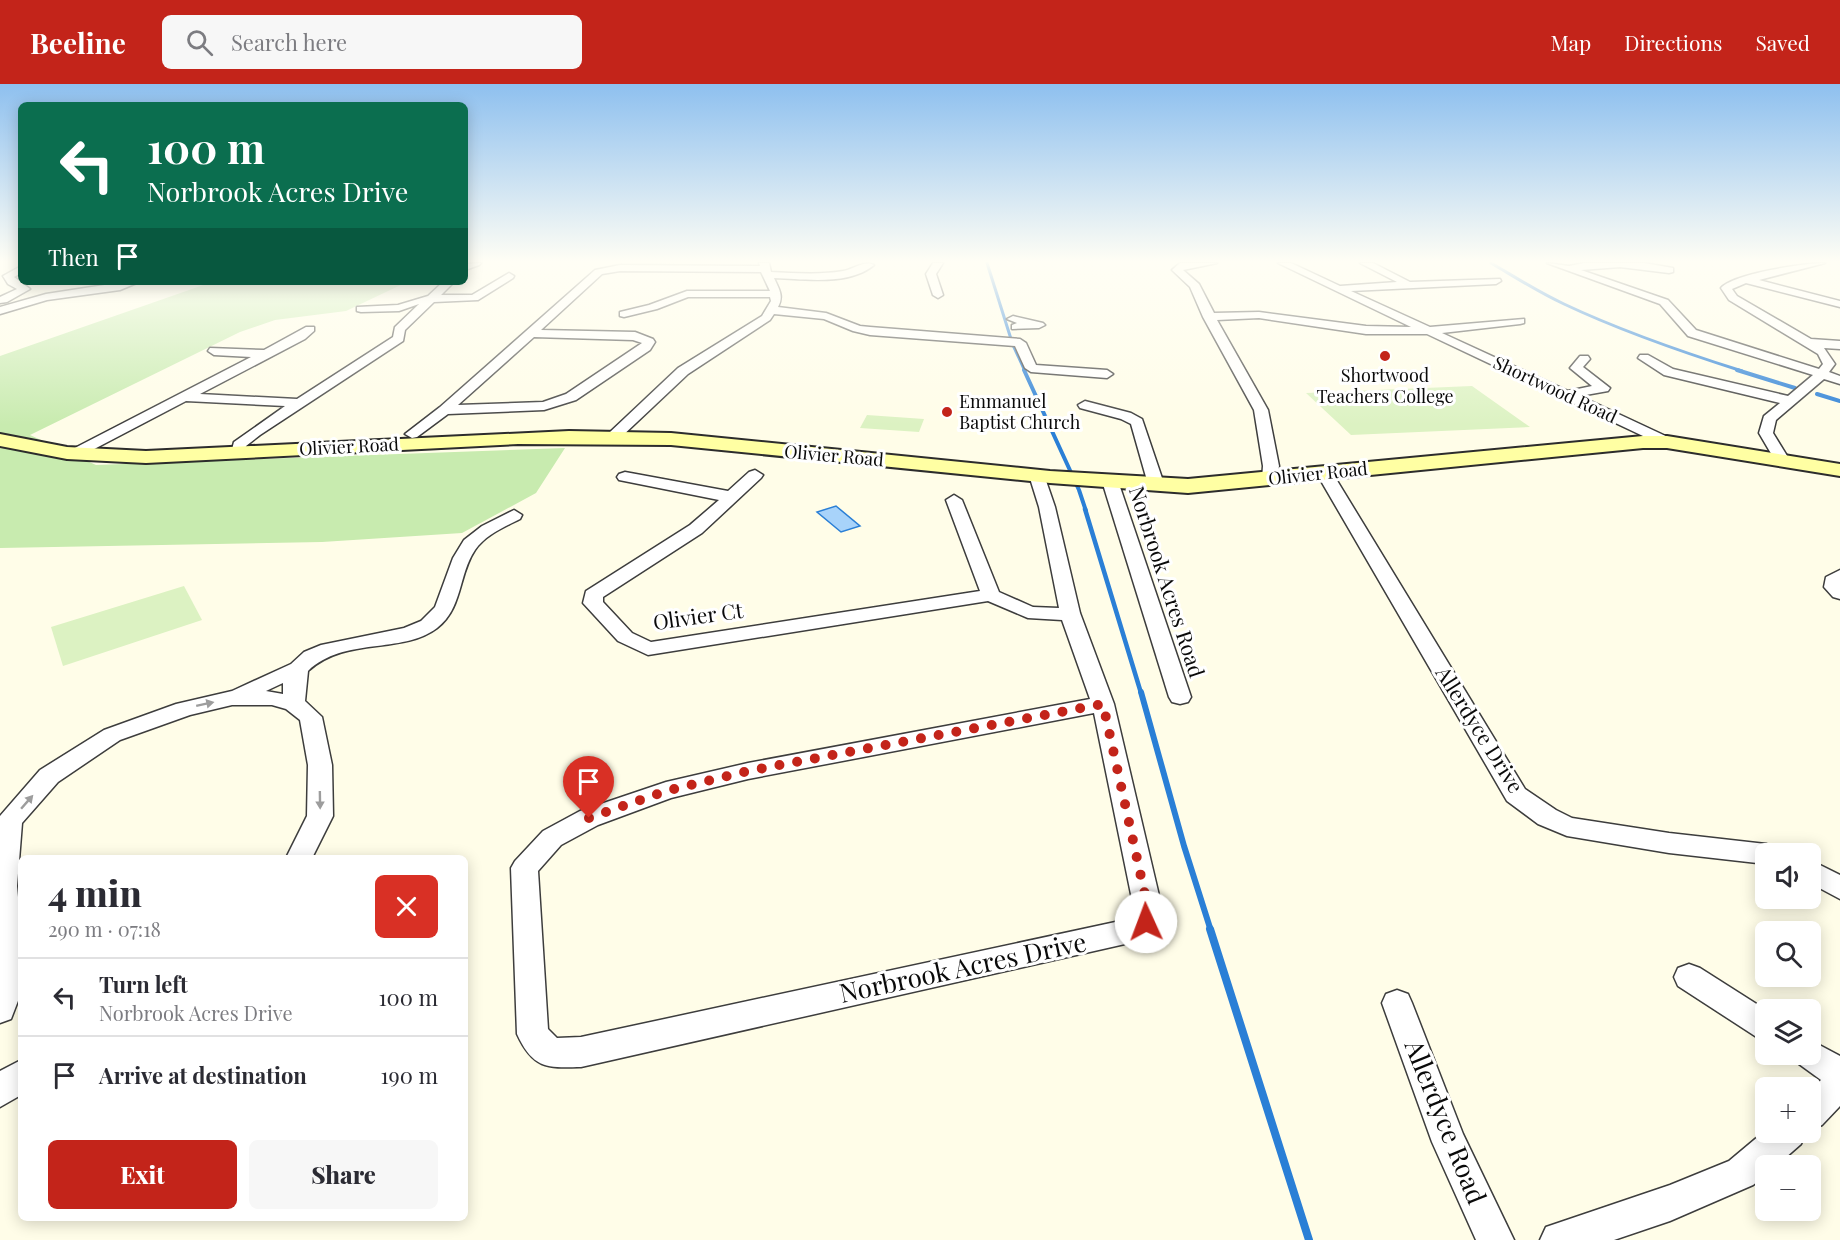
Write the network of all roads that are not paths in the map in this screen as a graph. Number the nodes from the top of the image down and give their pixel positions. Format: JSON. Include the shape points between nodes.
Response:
{"nodes":[{"id":1,"x":411,"y":317,"type":"edge"},
{"id":2,"x":549,"y":317,"type":"edge"},
{"id":3,"x":767,"y":317,"type":"edge"},
{"id":4,"x":828,"y":317,"type":"edge"},
{"id":5,"x":1209,"y":317,"type":"edge"},
{"id":6,"x":1273,"y":317,"type":"edge"},
{"id":7,"x":1398,"y":317,"type":"edge"},
{"id":8,"x":1676,"y":317,"type":"edge"},
{"id":9,"x":1764,"y":317,"type":"edge"},
{"id":10,"x":1014,"y":319,"type":"dead end"},
{"id":11,"x":1520,"y":321,"type":"dead end"},
{"id":12,"x":1426,"y":331,"type":"junction"},
{"id":13,"x":532,"y":333,"type":"junction"},
{"id":14,"x":280,"y":334,"type":"dead end"},
{"id":15,"x":1020,"y":343,"type":"junction"},
{"id":16,"x":1809,"y":343,"type":"junction"},
{"id":17,"x":1840,"y":345,"type":"edge"},
{"id":18,"x":214,"y":351,"type":"dead end"},
{"id":19,"x":266,"y":354,"type":"junction"},
{"id":20,"x":1644,"y":358,"type":"dead end"},
{"id":21,"x":1584,"y":359,"type":"dead end"},
{"id":22,"x":1107,"y":374,"type":"dead end"},
{"id":23,"x":1821,"y":375,"type":"junction"},
{"id":24,"x":1840,"y":380,"type":"edge"},
{"id":25,"x":1567,"y":395,"type":"junction"},
{"id":26,"x":183,"y":397,"type":"junction"},
{"id":27,"x":1790,"y":401,"type":"junction"},
{"id":28,"x":302,"y":403,"type":"junction"},
{"id":29,"x":1085,"y":405,"type":"dead end"},
{"id":30,"x":445,"y":410,"type":"junction"},
{"id":31,"x":412,"y":434,"type":"dead end"},
{"id":32,"x":614,"y":436,"type":"junction"},
{"id":33,"x":0,"y":440,"type":"edge"},
{"id":34,"x":1667,"y":442,"type":"junction"},
{"id":35,"x":239,"y":453,"type":"junction"},
{"id":36,"x":74,"y":454,"type":"junction"},
{"id":37,"x":1781,"y":459,"type":"junction"},
{"id":38,"x":1840,"y":470,"type":"edge"},
{"id":39,"x":1325,"y":474,"type":"junction"},
{"id":40,"x":755,"y":475,"type":"dead end"},
{"id":41,"x":1044,"y":476,"type":"junction"},
{"id":42,"x":625,"y":477,"type":"dead end"},
{"id":43,"x":1270,"y":479,"type":"junction"},
{"id":44,"x":1103,"y":480,"type":"junction"},
{"id":45,"x":1156,"y":484,"type":"junction"},
{"id":46,"x":731,"y":497,"type":"junction"},
{"id":47,"x":954,"y":500,"type":"dead end"},
{"id":48,"x":514,"y":514,"type":"dead end"},
{"id":49,"x":1840,"y":576,"type":"edge"},
{"id":50,"x":1840,"y":593,"type":"edge"},
{"id":51,"x":991,"y":595,"type":"junction"},
{"id":52,"x":1070,"y":613,"type":"junction"},
{"id":53,"x":298,"y":669,"type":"junction"},
{"id":54,"x":1180,"y":696,"type":"dead end"},
{"id":55,"x":232,"y":698,"type":"junction"},
{"id":56,"x":294,"y":704,"type":"junction"},
{"id":57,"x":1103,"y":704,"type":"junction"},
{"id":58,"x":1755,"y":853,"type":"edge"},
{"id":59,"x":300,"y":855,"type":"edge"},
{"id":60,"x":1821,"y":877,"type":"edge"},
{"id":61,"x":1840,"y":888,"type":"edge"},
{"id":62,"x":16,"y":977,"type":"edge"},
{"id":63,"x":1689,"y":977,"type":"dead end"},
{"id":64,"x":1397,"y":1003,"type":"dead end"},
{"id":65,"x":0,"y":1009,"type":"edge"},
{"id":66,"x":1755,"y":1019,"type":"edge"},
{"id":67,"x":1821,"y":1061,"type":"edge"},
{"id":68,"x":1840,"y":1074,"type":"edge"},
{"id":69,"x":18,"y":1078,"type":"edge"},
{"id":70,"x":1840,"y":1083,"type":"edge"},
{"id":71,"x":0,"y":1091,"type":"edge"},
{"id":72,"x":1821,"y":1103,"type":"edge"},
{"id":73,"x":1776,"y":1143,"type":"edge"},
{"id":74,"x":1495,"y":1240,"type":"edge"},
{"id":75,"x":1559,"y":1240,"type":"edge"}],
"edges":[{"from":1,"to":28,"type":"street","via":[[399,329],[399,338]]},
{"from":2,"to":13,"type":"street"},
{"from":3,"to":32,"type":"street","via":[[683,371]]},
{"from":4,"to":15,"type":"street","via":[[857,329],[943,342]]},
{"from":5,"to":43,"type":"street","via":[[1261,410]]},
{"from":6,"to":12,"type":"street","via":[[1365,330]]},
{"from":7,"to":12,"type":"street","name":"Shortwood Road"},
{"from":8,"to":23,"type":"street","via":[[1692,333]]},
{"from":9,"to":16,"type":"street"},
{"from":10,"to":15,"type":"street"},
{"from":11,"to":12,"type":"street"},
{"from":12,"to":25,"type":"street","name":"Shortwood Road"},
{"from":13,"to":30,"type":"street"},
{"from":13,"to":30,"type":"street","via":[[635,336],[648,344],[559,402]]},
{"from":14,"to":19,"type":"street","via":[[306,332]]},
{"from":15,"to":22,"type":"street","via":[[1031,368]]},
{"from":16,"to":17,"type":"street"},
{"from":16,"to":23,"type":"street","via":[[1823,352],[1829,364]]},
{"from":18,"to":19,"type":"street"},
{"from":19,"to":26,"type":"street"},
{"from":20,"to":27,"type":"street","via":[[1669,372]]},
{"from":21,"to":25,"type":"street","via":[[1576,368],[1603,388]]},
{"from":23,"to":24,"type":"street"},
{"from":23,"to":27,"type":"street"},
{"from":25,"to":34,"type":"street","name":"Shortwood Road"},
{"from":26,"to":28,"type":"street"},
{"from":26,"to":36,"type":"street"},
{"from":27,"to":37,"type":"street","via":[[1769,419],[1766,433]]},
{"from":28,"to":35,"type":"street","via":[[239,445]]},
{"from":29,"to":45,"type":"street","via":[[1137,422]]},
{"from":30,"to":31,"type":"street"},
{"from":32,"to":35,"type":"main road","name":"Olivier Road"},
{"from":32,"to":41,"type":"main road","name":"Olivier Road"},
{"from":33,"to":36,"type":"main road","name":"Olivier Road"},
{"from":34,"to":37,"type":"main road","name":"Shortwood Road"},
{"from":34,"to":39,"type":"main road","name":"Olivier Road"},
{"from":35,"to":36,"type":"main road","name":"Olivier Road"},
{"from":37,"to":38,"type":"main road","name":"Shortwood Road"},
{"from":39,"to":43,"type":"main road","name":"Olivier Road"},
{"from":39,"to":58,"type":"street","name":"Allerdyce Drive","via":[[1516,795],[1567,827]]},
{"from":40,"to":46,"type":"street"},
{"from":41,"to":44,"type":"main road","name":"Olivier Road"},
{"from":41,"to":52,"type":"street"},
{"from":42,"to":46,"type":"street"},
{"from":43,"to":45,"type":"main road","name":"Olivier Road","via":[[1188,486]]},
{"from":44,"to":45,"type":"main road","name":"Olivier Road"},
{"from":44,"to":54,"type":"street","name":"Norbrook Acres Road"},
{"from":46,"to":51,"type":"street","name":"Olivier Ct","via":[[696,529],[593,595],[593,603],[625,637],[648,649]]},
{"from":47,"to":51,"type":"street"},
{"from":48,"to":53,"type":"street","via":[[478,536],[466,550],[442,614],[423,627],[402,634],[318,654]]},
{"from":49,"to":50,"type":"street","via":[[1833,581],[1833,587]]},
{"from":51,"to":52,"type":"street","via":[[1027,614]]},
{"from":52,"to":57,"type":"street"},
{"from":53,"to":55,"type":"street"},
{"from":53,"to":56,"type":"street"},
{"from":55,"to":56,"type":"street","via":[[273,698]]},
{"from":62,"to":55,"type":"street","one_way":true,"via":[[3,886],[10,821],[49,776],[112,735],[184,709]]},
{"from":56,"to":59,"type":"street","one_way":true,"via":[[311,717],[320,765],[320,816]]},
{"from":57,"to":57,"type":"street","name":"Norbrook Acres Drive","via":[[1147,904],[1146,922],[1125,932],[581,1052],[550,1053],[533,1034],[524,868],[552,838],[589,818],[676,788]]},
{"from":60,"to":61,"type":"street"},
{"from":62,"to":65,"type":"street"},
{"from":63,"to":66,"type":"street"},
{"from":64,"to":74,"type":"street","name":"Allerdyce Road","via":[[1449,1142]]},
{"from":67,"to":68,"type":"street"},
{"from":69,"to":71,"type":"street"},
{"from":70,"to":72,"type":"street"},
{"from":73,"to":75,"type":"street","via":[[1741,1173],[1670,1203]]}]}
